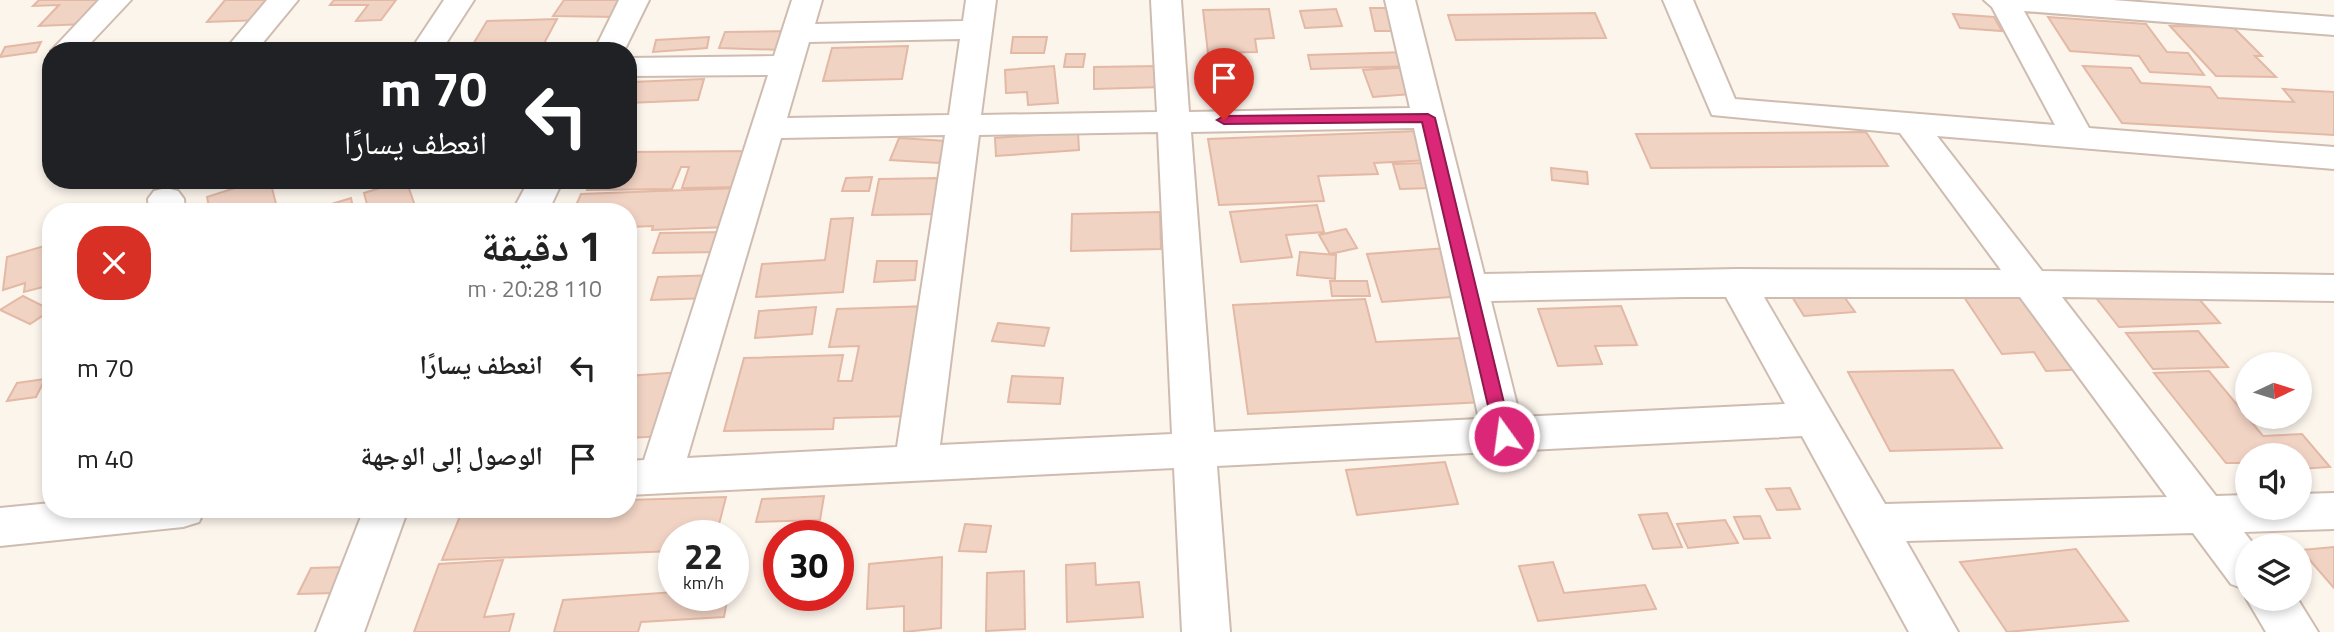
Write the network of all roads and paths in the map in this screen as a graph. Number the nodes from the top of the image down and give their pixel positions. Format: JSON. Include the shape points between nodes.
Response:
{"nodes":[{"id":1,"x":116,"y":0,"type":"edge"},
{"id":2,"x":283,"y":0,"type":"edge"},
{"id":3,"x":459,"y":0,"type":"edge"},
{"id":4,"x":634,"y":0,"type":"edge"},
{"id":5,"x":1166,"y":0,"type":"edge"},
{"id":6,"x":1400,"y":0,"type":"edge"},
{"id":7,"x":1678,"y":0,"type":"edge"},
{"id":8,"x":2002,"y":0,"type":"edge"},
{"id":9,"x":979,"y":15,"type":"edge"},
{"id":10,"x":2334,"y":26,"type":"edge"},
{"id":11,"x":797,"y":32,"type":"edge"},
{"id":12,"x":75,"y":42,"type":"edge"},
{"id":13,"x":247,"y":42,"type":"edge"},
{"id":14,"x":431,"y":42,"type":"edge"},
{"id":15,"x":613,"y":42,"type":"edge"},
{"id":16,"x":637,"y":65,"type":"edge"},
{"id":17,"x":1428,"y":118,"type":"junction"},
{"id":18,"x":1173,"y":121,"type":"junction"},
{"id":19,"x":1910,"y":123,"type":"junction"},
{"id":20,"x":963,"y":126,"type":"junction"},
{"id":21,"x":767,"y":128,"type":"junction"},
{"id":22,"x":2078,"y":137,"type":"junction"},
{"id":23,"x":2334,"y":158,"type":"edge"},
{"id":24,"x":2029,"y":281,"type":"junction"},
{"id":25,"x":1737,"y":282,"type":"junction"},
{"id":26,"x":1468,"y":288,"type":"junction"},
{"id":27,"x":2334,"y":288,"type":"edge"},
{"id":28,"x":1814,"y":419,"type":"junction"},
{"id":29,"x":1504,"y":436,"type":"junction"},
{"id":30,"x":1194,"y":451,"type":"junction"},
{"id":31,"x":916,"y":464,"type":"junction"},
{"id":32,"x":644,"y":477,"type":"edge"},
{"id":33,"x":2334,"y":511,"type":"edge"},
{"id":34,"x":2204,"y":513,"type":"junction"},
{"id":35,"x":92,"y":518,"type":"edge"},
{"id":36,"x":383,"y":518,"type":"edge"},
{"id":37,"x":1873,"y":523,"type":"junction"},
{"id":38,"x":0,"y":527,"type":"edge"},
{"id":39,"x":2235,"y":554,"type":"edge"},
{"id":40,"x":2279,"y":611,"type":"edge"},
{"id":41,"x":340,"y":632,"type":"edge"},
{"id":42,"x":1206,"y":632,"type":"edge"},
{"id":43,"x":1934,"y":632,"type":"edge"},
{"id":44,"x":2294,"y":632,"type":"edge"}],
"edges":[{"from":1,"to":12,"type":"street"},
{"from":2,"to":13,"type":"street"},
{"from":3,"to":14,"type":"street"},
{"from":4,"to":15,"type":"street"},
{"from":5,"to":18,"type":"street"},
{"from":6,"to":17,"type":"street"},
{"from":7,"to":19,"type":"street","via":[[1723,108]]},
{"from":8,"to":10,"type":"street"},
{"from":8,"to":22,"type":"street"},
{"from":9,"to":11,"type":"street"},
{"from":9,"to":20,"type":"street"},
{"from":11,"to":16,"type":"street"},
{"from":11,"to":21,"type":"street"},
{"from":17,"to":18,"type":"street"},
{"from":17,"to":26,"type":"street"},
{"from":18,"to":20,"type":"street"},
{"from":18,"to":30,"type":"street"},
{"from":19,"to":22,"type":"street"},
{"from":19,"to":24,"type":"street"},
{"from":20,"to":21,"type":"street"},
{"from":20,"to":31,"type":"street"},
{"from":21,"to":32,"type":"street"},
{"from":22,"to":23,"type":"street"},
{"from":24,"to":25,"type":"street"},
{"from":24,"to":27,"type":"street"},
{"from":24,"to":34,"type":"street"},
{"from":25,"to":26,"type":"street"},
{"from":25,"to":28,"type":"street"},
{"from":26,"to":29,"type":"street"},
{"from":28,"to":29,"type":"street"},
{"from":28,"to":37,"type":"street"},
{"from":29,"to":30,"type":"street"},
{"from":30,"to":31,"type":"street"},
{"from":30,"to":42,"type":"street"},
{"from":31,"to":32,"type":"street"},
{"from":33,"to":34,"type":"street"},
{"from":34,"to":37,"type":"street"},
{"from":34,"to":39,"type":"street"},
{"from":35,"to":38,"type":"street"},
{"from":36,"to":41,"type":"street"},
{"from":37,"to":43,"type":"street"},
{"from":40,"to":44,"type":"street"}]}
